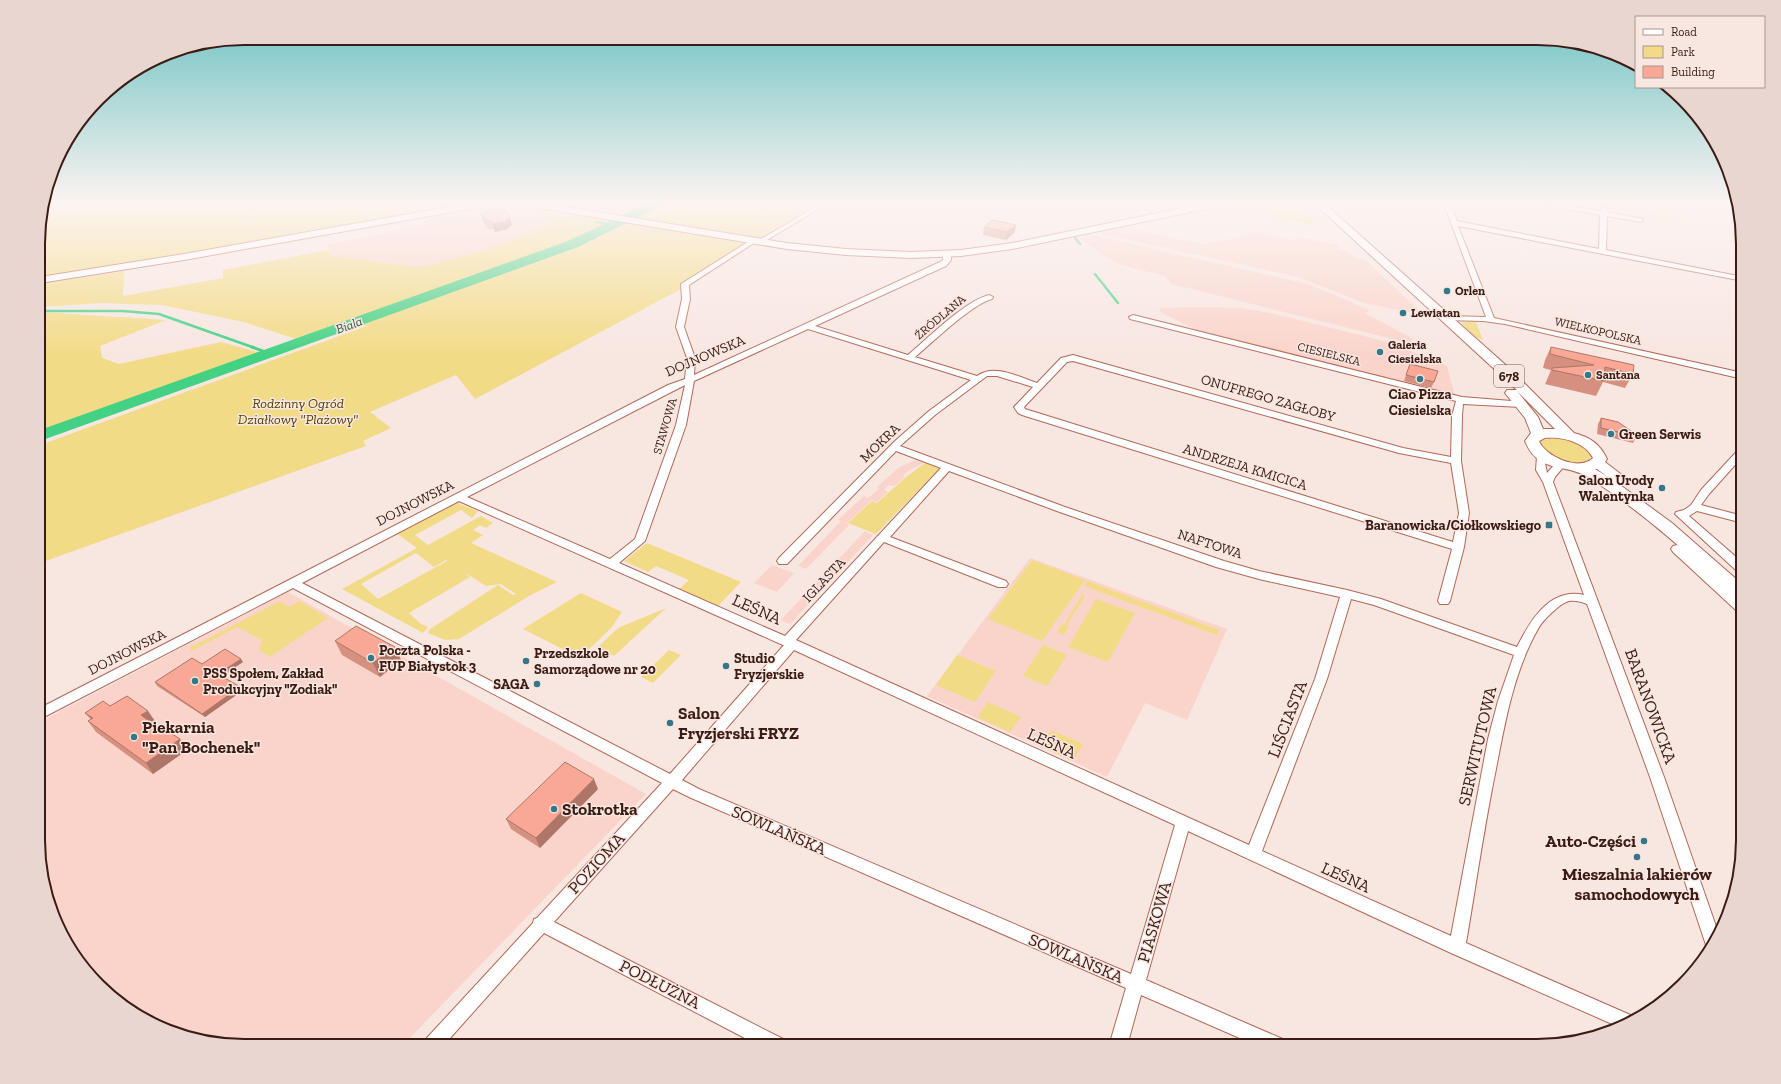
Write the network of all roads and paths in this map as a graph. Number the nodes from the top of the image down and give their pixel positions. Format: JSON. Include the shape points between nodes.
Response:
{"nodes":[{"id":1,"x":947,"y":254,"type":"edge"},
{"id":2,"x":197,"y":255,"type":"edge"},
{"id":3,"x":734,"y":255,"type":"edge"},
{"id":4,"x":898,"y":255,"type":"edge"},
{"id":5,"x":926,"y":255,"type":"edge"},
{"id":6,"x":1367,"y":255,"type":"edge"},
{"id":7,"x":1373,"y":255,"type":"edge"},
{"id":8,"x":1466,"y":255,"type":"edge"},
{"id":9,"x":1611,"y":255,"type":"edge"},
{"id":10,"x":1736,"y":278,"type":"edge"},
{"id":11,"x":45,"y":279,"type":"edge"},
{"id":12,"x":989,"y":297,"type":"dead end"},
{"id":13,"x":1133,"y":317,"type":"dead end"},
{"id":14,"x":1447,"y":318,"type":"junction"},
{"id":15,"x":1491,"y":320,"type":"junction"},
{"id":16,"x":807,"y":326,"type":"junction"},
{"id":17,"x":909,"y":358,"type":"junction"},
{"id":18,"x":1736,"y":375,"type":"edge"},
{"id":19,"x":977,"y":379,"type":"junction"},
{"id":20,"x":688,"y":380,"type":"junction"},
{"id":21,"x":1039,"y":386,"type":"junction"},
{"id":22,"x":1462,"y":400,"type":"junction"},
{"id":23,"x":1521,"y":404,"type":"junction"},
{"id":24,"x":1539,"y":435,"type":"junction"},
{"id":25,"x":1569,"y":436,"type":"junction"},
{"id":26,"x":894,"y":447,"type":"junction"},
{"id":27,"x":1542,"y":456,"type":"junction"},
{"id":28,"x":1736,"y":458,"type":"edge"},
{"id":29,"x":1456,"y":461,"type":"junction"},
{"id":30,"x":1598,"y":463,"type":"junction"},
{"id":31,"x":1560,"y":464,"type":"junction"},
{"id":32,"x":947,"y":467,"type":"junction"},
{"id":33,"x":1583,"y":468,"type":"junction"},
{"id":34,"x":1548,"y":482,"type":"junction"},
{"id":35,"x":459,"y":497,"type":"junction"},
{"id":36,"x":1695,"y":507,"type":"junction"},
{"id":37,"x":1736,"y":518,"type":"edge"},
{"id":38,"x":882,"y":538,"type":"junction"},
{"id":39,"x":1458,"y":547,"type":"junction"},
{"id":40,"x":1677,"y":549,"type":"dead end"},
{"id":41,"x":783,"y":561,"type":"dead end"},
{"id":42,"x":611,"y":564,"type":"junction"},
{"id":43,"x":1736,"y":564,"type":"edge"},
{"id":44,"x":1736,"y":576,"type":"edge"},
{"id":45,"x":293,"y":583,"type":"junction"},
{"id":46,"x":1002,"y":584,"type":"dead end"},
{"id":47,"x":1736,"y":589,"type":"edge"},
{"id":48,"x":1347,"y":594,"type":"junction"},
{"id":49,"x":1444,"y":601,"type":"dead end"},
{"id":50,"x":1592,"y":601,"type":"junction"},
{"id":51,"x":1736,"y":604,"type":"edge"},
{"id":52,"x":789,"y":643,"type":"junction"},
{"id":53,"x":1521,"y":653,"type":"junction"},
{"id":54,"x":45,"y":711,"type":"edge"},
{"id":55,"x":671,"y":782,"type":"junction"},
{"id":56,"x":1184,"y":822,"type":"junction"},
{"id":57,"x":1253,"y":855,"type":"junction"},
{"id":58,"x":540,"y":924,"type":"junction"},
{"id":59,"x":1711,"y":936,"type":"edge"},
{"id":60,"x":1458,"y":947,"type":"junction"},
{"id":61,"x":1136,"y":984,"type":"junction"},
{"id":62,"x":1622,"y":1020,"type":"edge"},
{"id":63,"x":437,"y":1039,"type":"edge"},
{"id":64,"x":765,"y":1039,"type":"edge"},
{"id":65,"x":1120,"y":1039,"type":"edge"},
{"id":66,"x":1263,"y":1039,"type":"edge"}],
"edges":[{"from":1,"to":16,"type":"street","name":"DOJNOWSKA","via":[[947,260],[943,264]]},
{"from":2,"to":11,"type":"highway"},
{"from":3,"to":20,"type":"street","name":"STAWOWA","via":[[685,284],[686,304],[680,323],[691,359]]},
{"from":4,"to":5,"type":"highway"},
{"from":6,"to":23,"type":"highway","number":"678","via":[[1486,366]]},
{"from":7,"to":14,"type":"highway","number":"678"},
{"from":8,"to":15,"type":"street"},
{"from":9,"to":10,"type":"street"},
{"from":12,"to":17,"type":"street","name":"ŹRÓDLANA","via":[[966,310]]},
{"from":13,"to":22,"type":"street","name":"CIESIELSKA"},
{"from":14,"to":15,"type":"street","name":"WIELKOPOLSKA"},
{"from":14,"to":25,"type":"highway","number":"678","via":[[1505,371]]},
{"from":15,"to":18,"type":"street","name":"WIELKOPOLSKA"},
{"from":16,"to":17,"type":"street"},
{"from":16,"to":20,"type":"street","name":"DOJNOWSKA"},
{"from":17,"to":19,"type":"street"},
{"from":19,"to":21,"type":"street","name":"MOKRA","via":[[989,373]]},
{"from":19,"to":26,"type":"street","name":"MOKRA"},
{"from":20,"to":35,"type":"street","name":"DOJNOWSKA"},
{"from":20,"to":42,"type":"street","name":"STAWOWA","via":[[690,383],[680,425],[640,542]]},
{"from":21,"to":29,"type":"street","name":"ONUFREGO ZAGŁOBY","via":[[1064,360],[1073,358],[1402,451]]},
{"from":21,"to":39,"type":"street","name":"ANDRZEJA KMICICA","via":[[1019,407],[1024,413]]},
{"from":22,"to":23,"type":"street","name":"CIESIELSKA"},
{"from":22,"to":29,"type":"street","via":[[1457,416]]},
{"from":23,"to":24,"type":"highway","number":"678","via":[[1531,417]]},
{"from":24,"to":25,"type":"highway","number":"678","via":[[1547,433]]},
{"from":24,"to":27,"type":"highway","via":[[1534,437],[1532,446]]},
{"from":25,"to":30,"type":"highway","number":"678","via":[[1587,443],[1596,450],[1600,459]]},
{"from":26,"to":32,"type":"street","name":"NAFTOWA"},
{"from":26,"to":41,"type":"street","name":"MOKRA"},
{"from":27,"to":31,"type":"highway"},
{"from":27,"to":34,"type":"street","name":"BARANOWICKA","via":[[1539,464]]},
{"from":28,"to":36,"type":"street"},
{"from":29,"to":39,"type":"street","via":[[1464,513]]},
{"from":30,"to":33,"type":"highway"},
{"from":30,"to":44,"type":"highway","via":[[1661,509]]},
{"from":31,"to":33,"type":"highway"},
{"from":31,"to":34,"type":"street"},
{"from":32,"to":38,"type":"street","name":"IGLASTA"},
{"from":32,"to":48,"type":"street","name":"NAFTOWA","via":[[1220,564]]},
{"from":33,"to":47,"type":"highway","via":[[1641,506]]},
{"from":34,"to":50,"type":"street","name":"BARANOWICKA"},
{"from":35,"to":42,"type":"street","name":"LEŚNA"},
{"from":35,"to":45,"type":"street","name":"DOJNOWSKA"},
{"from":36,"to":37,"type":"street"},
{"from":36,"to":43,"type":"street","via":[[1688,513],[1680,514]]},
{"from":38,"to":46,"type":"street"},
{"from":38,"to":52,"type":"street","name":"IGLASTA"},
{"from":39,"to":49,"type":"street"},
{"from":40,"to":51,"type":"street"},
{"from":42,"to":52,"type":"street","name":"LEŚNA"},
{"from":45,"to":54,"type":"street","name":"DOJNOWSKA"},
{"from":45,"to":55,"type":"street","name":"SOWLAŃSKA"},
{"from":48,"to":53,"type":"street","name":"NAFTOWA","via":[[1377,602]]},
{"from":48,"to":57,"type":"street","name":"LIŚCIASTA","via":[[1321,679]]},
{"from":50,"to":53,"type":"street","name":"SERWITUTOWA","via":[[1566,598],[1543,615],[1533,628]]},
{"from":50,"to":59,"type":"street","name":"BARANOWICKA"},
{"from":52,"to":55,"type":"street","name":"POZIOMA"},
{"from":52,"to":56,"type":"street","name":"LEŚNA"},
{"from":53,"to":60,"type":"street","name":"SERWITUTOWA","via":[[1509,683],[1492,753]]},
{"from":55,"to":58,"type":"street","name":"POZIOMA"},
{"from":55,"to":61,"type":"street","name":"SOWLAŃSKA"},
{"from":56,"to":57,"type":"street","name":"LEŚNA"},
{"from":56,"to":61,"type":"street","name":"PIASKOWA"},
{"from":57,"to":60,"type":"street","name":"LEŚNA"},
{"from":58,"to":63,"type":"street","name":"POZIOMA"},
{"from":58,"to":64,"type":"street","name":"PODŁUŻNA"},
{"from":60,"to":62,"type":"street","name":"LEŚNA"},
{"from":61,"to":65,"type":"street","name":"PIASKOWA"},
{"from":61,"to":66,"type":"street","name":"SOWLAŃSKA"}]}
